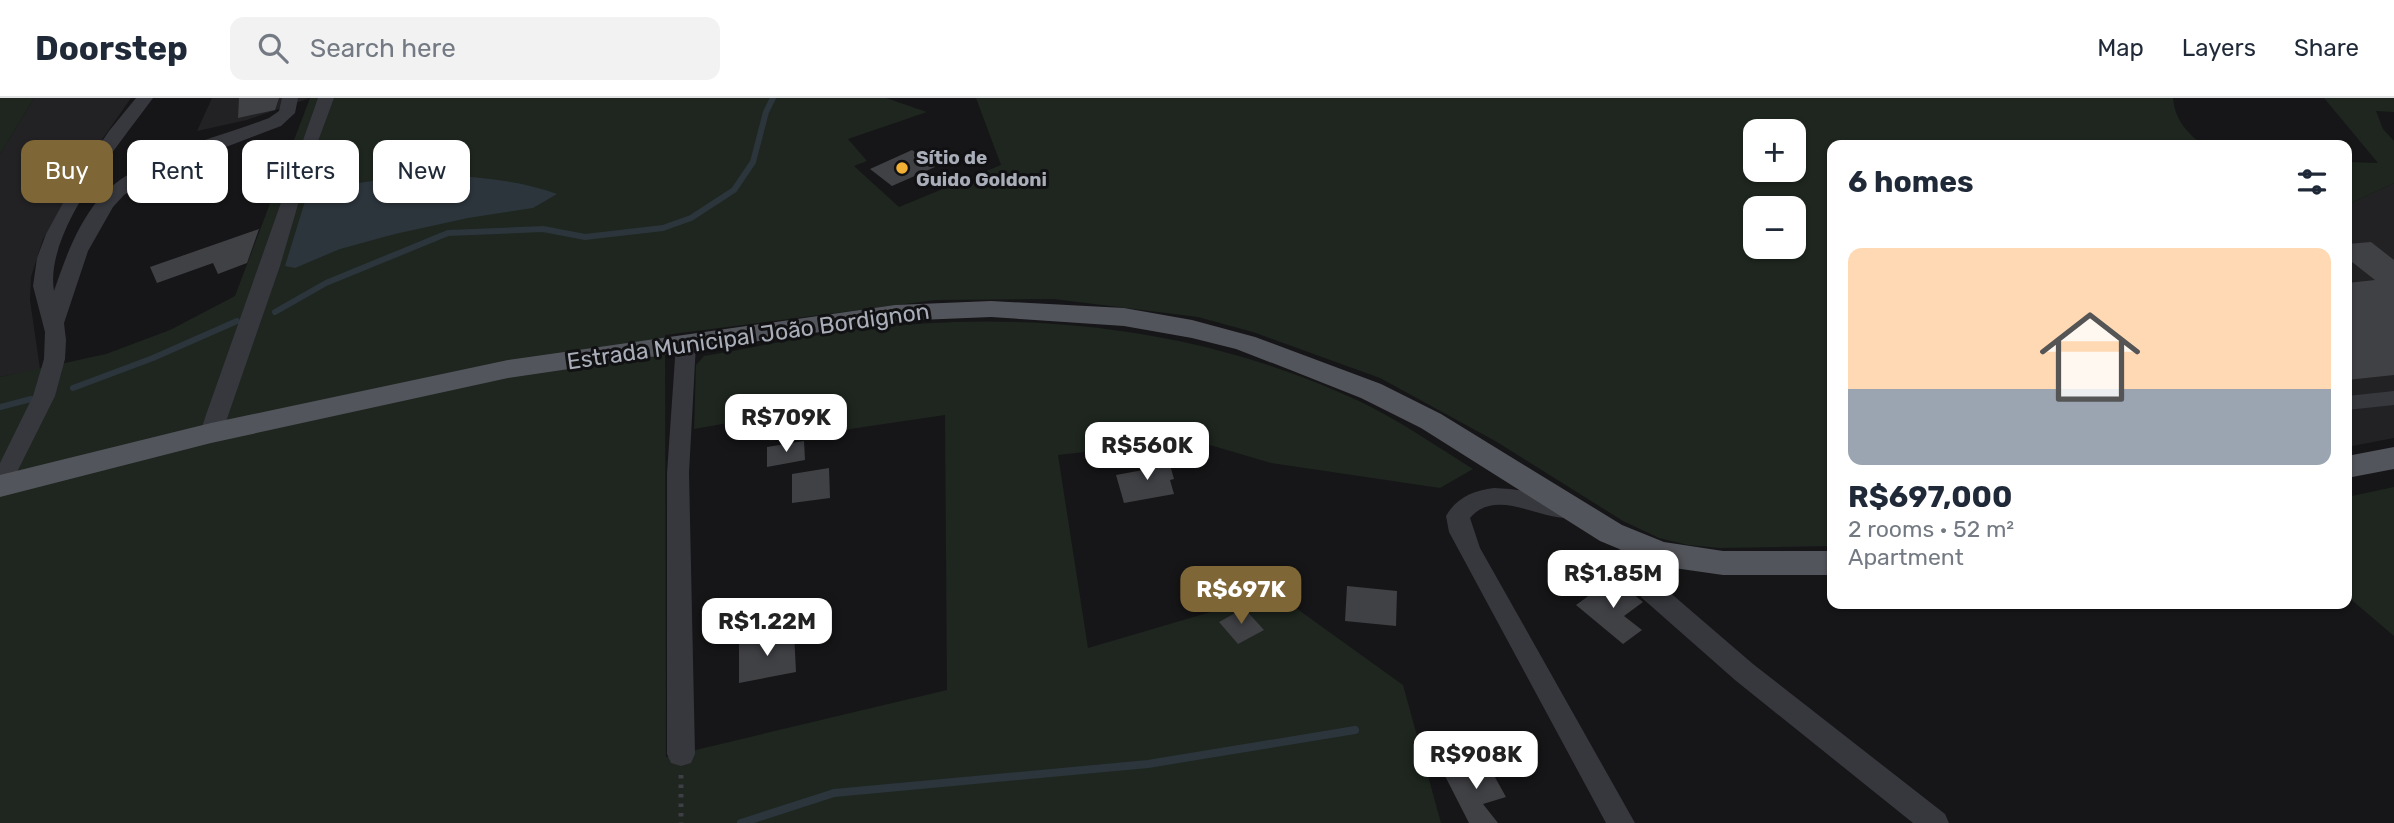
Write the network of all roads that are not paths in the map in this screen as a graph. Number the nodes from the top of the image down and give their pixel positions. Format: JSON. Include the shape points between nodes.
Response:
{"nodes":[{"id":1,"x":145,"y":98,"type":"edge"},
{"id":2,"x":290,"y":98,"type":"edge"},
{"id":3,"x":326,"y":98,"type":"edge"},
{"id":4,"x":55,"y":320,"type":"junction"},
{"id":5,"x":686,"y":344,"type":"junction"},
{"id":6,"x":2394,"y":398,"type":"edge"},
{"id":7,"x":2352,"y":402,"type":"edge"},
{"id":8,"x":211,"y":433,"type":"junction"},
{"id":9,"x":2394,"y":458,"type":"edge"},
{"id":10,"x":2352,"y":466,"type":"edge"},
{"id":11,"x":0,"y":485,"type":"edge"},
{"id":12,"x":1577,"y":511,"type":"junction"},
{"id":13,"x":1630,"y":543,"type":"junction"},
{"id":14,"x":1827,"y":563,"type":"edge"},
{"id":15,"x":681,"y":754,"type":"road end"},
{"id":16,"x":1621,"y":823,"type":"edge"},
{"id":17,"x":1935,"y":823,"type":"edge"}],
"edges":[{"from":1,"to":4,"type":"street","via":[[106,148],[55,237],[43,277],[45,299]]},
{"from":2,"to":4,"type":"street","via":[[287,113],[275,122],[159,168],[118,191],[79,253]]},
{"from":3,"to":8,"type":"street","via":[[303,153],[269,269]]},
{"from":4,"to":11,"type":"street","via":[[54,356],[39,408]]},
{"from":5,"to":8,"type":"main road","name":"Estrada Municipal João Bordignon","via":[[468,376]]},
{"from":5,"to":12,"type":"main road","name":"Estrada Municipal João Bordignon","via":[[895,313],[966,309],[1124,317],[1192,329],[1245,343],[1371,391],[1431,421]]},
{"from":5,"to":15,"type":"street","via":[[678,473]]},
{"from":6,"to":7,"type":"street"},
{"from":8,"to":11,"type":"main road","name":"Estrada Municipal João Bordignon"},
{"from":9,"to":10,"type":"main road"},
{"from":12,"to":13,"type":"main road","name":"Estrada Municipal João Bordignon"},
{"from":12,"to":16,"type":"street","via":[[1494,496],[1470,502],[1458,516],[1469,550]]},
{"from":13,"to":14,"type":"main road","name":"Estrada Municipal João Bordignon","via":[[1660,554],[1723,563]]},
{"from":13,"to":17,"type":"street","via":[[1636,570],[1651,591]]}]}
